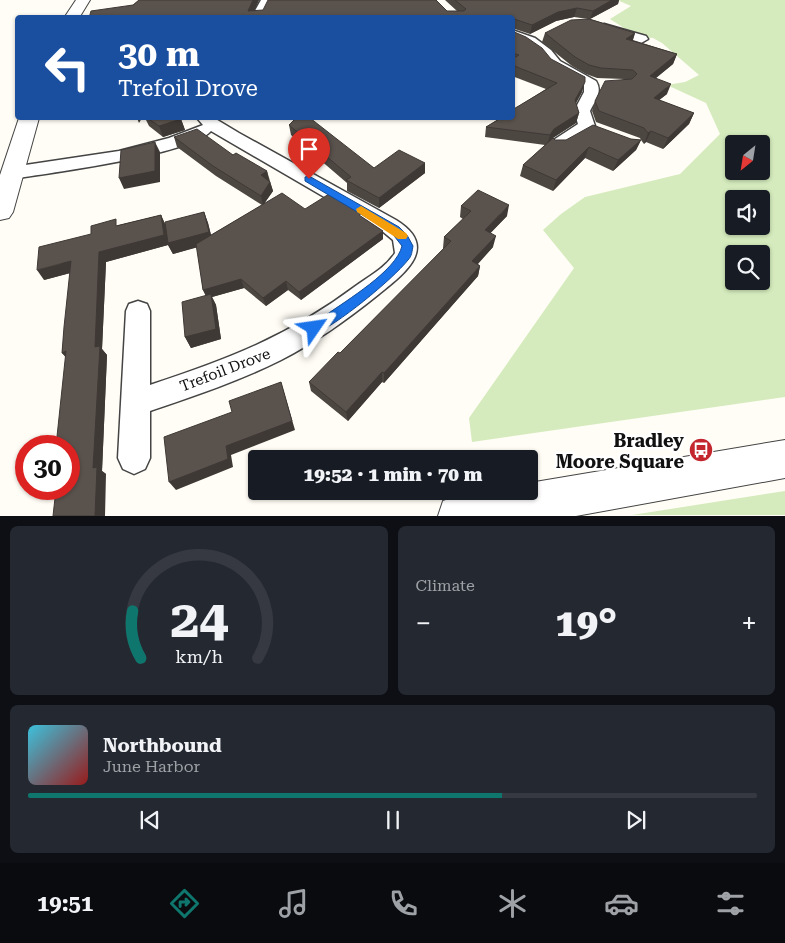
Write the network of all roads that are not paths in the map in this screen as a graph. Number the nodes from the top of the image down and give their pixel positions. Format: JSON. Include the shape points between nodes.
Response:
{"nodes":[{"id":1,"x":83,"y":0,"type":"edge"},
{"id":2,"x":266,"y":0,"type":"edge"},
{"id":3,"x":73,"y":15,"type":"edge"},
{"id":4,"x":258,"y":15,"type":"edge"},
{"id":5,"x":593,"y":24,"type":"edge"},
{"id":6,"x":546,"y":33,"type":"edge"},
{"id":7,"x":515,"y":35,"type":"edge"},
{"id":8,"x":641,"y":39,"type":"dead end"},
{"id":9,"x":530,"y":41,"type":"junction"},
{"id":10,"x":591,"y":84,"type":"junction"},
{"id":11,"x":607,"y":84,"type":"edge"},
{"id":12,"x":28,"y":120,"type":"edge"},
{"id":13,"x":209,"y":122,"type":"edge"},
{"id":14,"x":586,"y":126,"type":"junction"},
{"id":15,"x":605,"y":133,"type":"edge"},
{"id":16,"x":558,"y":145,"type":"edge"},
{"id":17,"x":12,"y":173,"type":"junction"},
{"id":18,"x":0,"y":212,"type":"edge"},
{"id":19,"x":138,"y":311,"type":"dead end"},
{"id":20,"x":135,"y":403,"type":"junction"},
{"id":21,"x":134,"y":458,"type":"dead end"},
{"id":22,"x":785,"y":459,"type":"edge"},
{"id":23,"x":458,"y":516,"type":"edge"}],
"edges":[{"from":1,"to":3,"type":"street"},
{"from":2,"to":4,"type":"street"},
{"from":5,"to":8,"type":"street"},
{"from":6,"to":9,"type":"street"},
{"from":7,"to":9,"type":"street"},
{"from":9,"to":10,"type":"street","via":[[555,64]]},
{"from":10,"to":11,"type":"street"},
{"from":10,"to":14,"type":"street","via":[[592,92],[582,110]]},
{"from":12,"to":17,"type":"street"},
{"from":13,"to":17,"type":"street","name":"Trefoil Drove","via":[[174,142],[120,156]]},
{"from":13,"to":20,"type":"street","name":"Trefoil Drove","via":[[395,230],[403,238],[407,252],[386,277],[328,321],[228,371]]},
{"from":14,"to":15,"type":"street"},
{"from":14,"to":16,"type":"street"},
{"from":17,"to":18,"type":"street"},
{"from":19,"to":20,"type":"street"},
{"from":20,"to":21,"type":"street"},
{"from":22,"to":23,"type":"street"}]}
